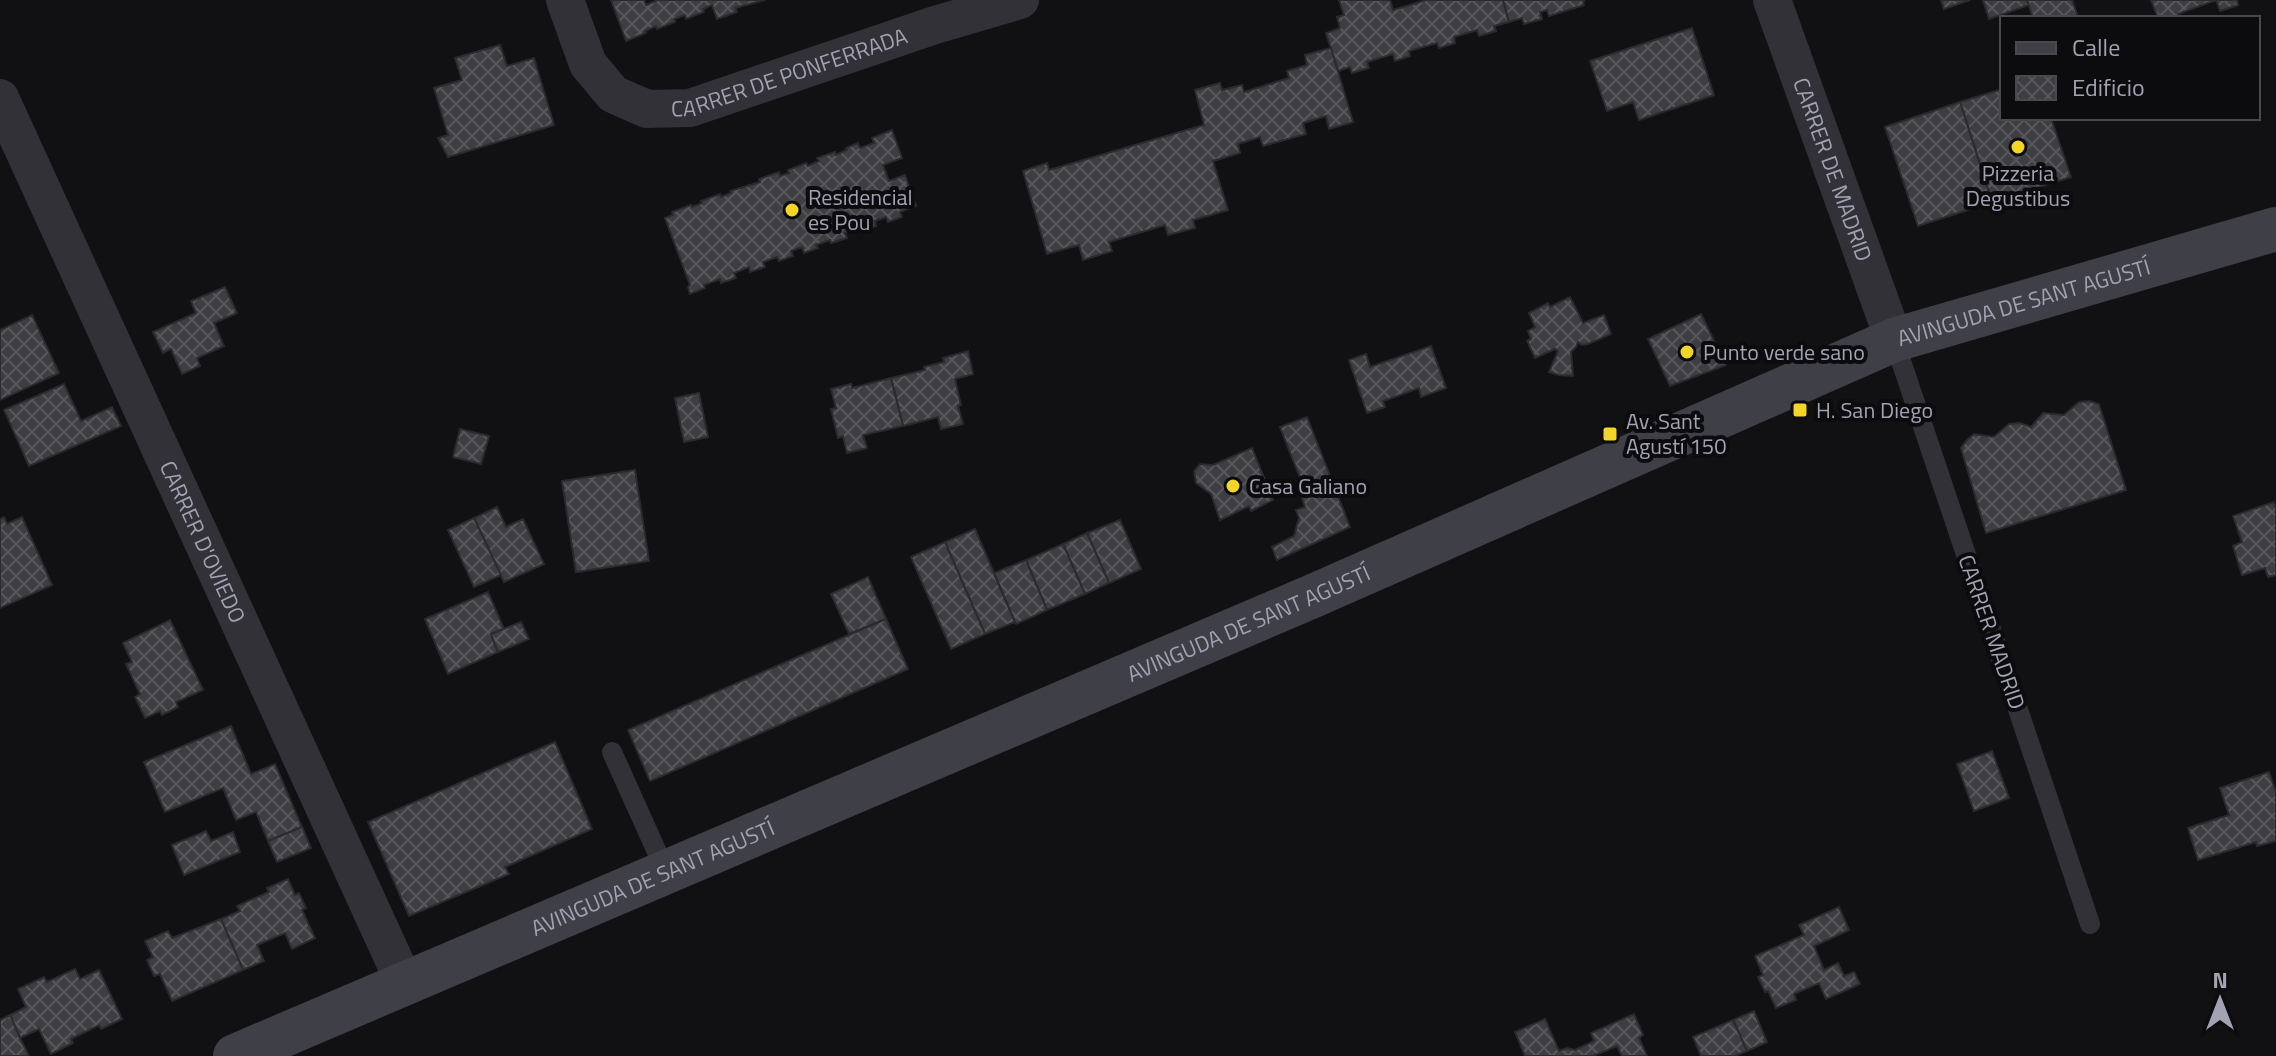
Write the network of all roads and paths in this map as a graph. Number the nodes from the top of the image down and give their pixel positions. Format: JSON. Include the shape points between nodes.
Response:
{"nodes":[{"id":1,"x":565,"y":0,"type":"edge"},
{"id":2,"x":1020,"y":0,"type":"edge"},
{"id":3,"x":1772,"y":0,"type":"edge"},
{"id":4,"x":0,"y":98,"type":"edge"},
{"id":5,"x":2276,"y":229,"type":"edge"},
{"id":6,"x":1894,"y":340,"type":"junction"},
{"id":7,"x":612,"y":752,"type":"dead end"},
{"id":8,"x":666,"y":872,"type":"junction"},
{"id":9,"x":2090,"y":924,"type":"dead end"},
{"id":10,"x":405,"y":984,"type":"junction"},
{"id":11,"x":235,"y":1056,"type":"edge"}],
"edges":[{"from":1,"to":2,"type":"street","name":"CARRER DE PONFERRADA","via":[[588,64],[613,94],[647,109],[690,108]]},
{"from":3,"to":6,"type":"street","name":"CARRER DE MADRID"},
{"from":4,"to":10,"type":"street","name":"CARRER D'OVIEDO"},
{"from":5,"to":6,"type":"street","name":"AVINGUDA DE SANT AGUSTÍ"},
{"from":6,"to":8,"type":"street","name":"AVINGUDA DE SANT AGUSTÍ"},
{"from":6,"to":9,"type":"lane","name":"CARRER MADRID"},
{"from":7,"to":8,"type":"lane"},
{"from":8,"to":10,"type":"street","name":"AVINGUDA DE SANT AGUSTÍ"},
{"from":10,"to":11,"type":"street","name":"AVINGUDA DE SANT AGUSTÍ"}]}
